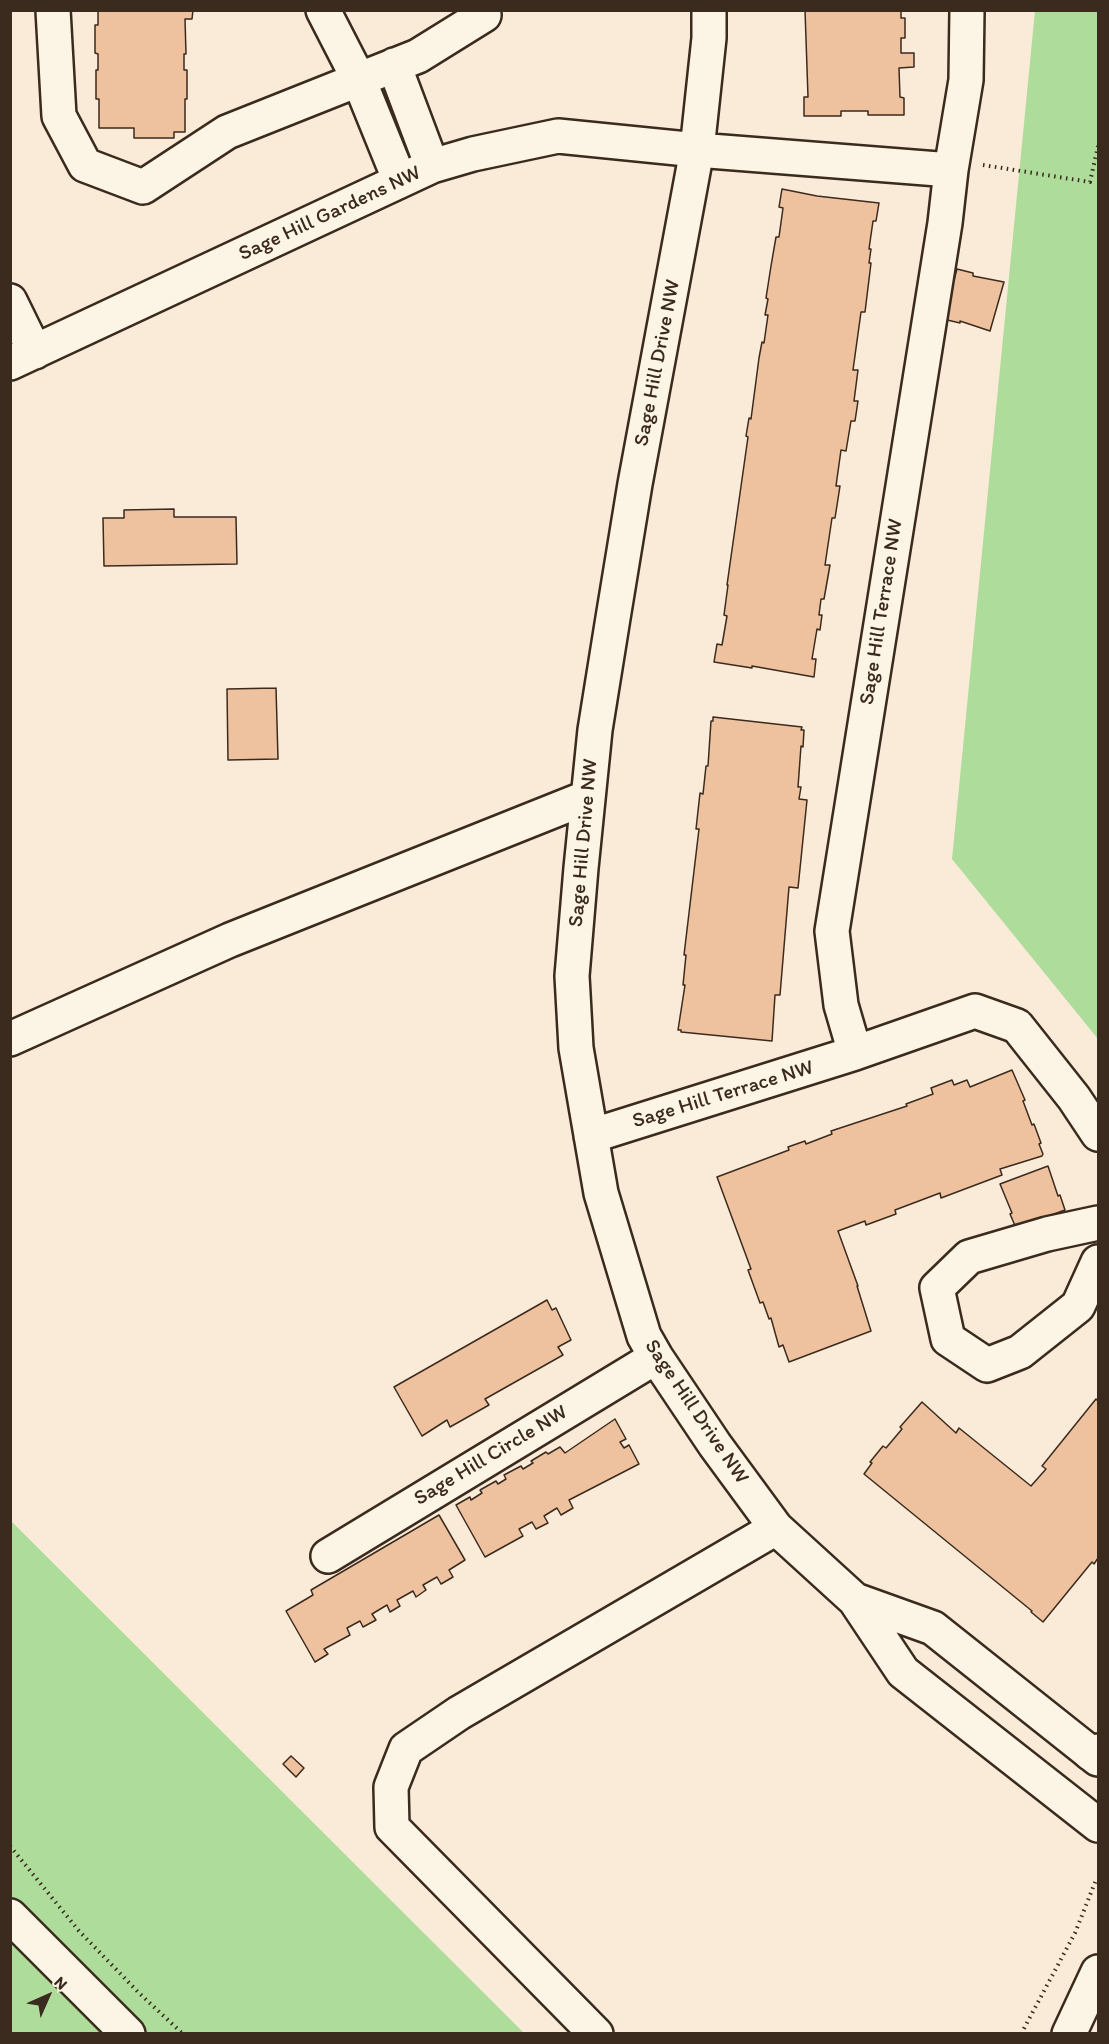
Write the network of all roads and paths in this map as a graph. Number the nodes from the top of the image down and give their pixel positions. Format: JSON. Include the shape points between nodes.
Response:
{"nodes":[{"id":1,"x":53,"y":10,"type":"edge"},
{"id":2,"x":323,"y":10,"type":"edge"},
{"id":3,"x":481,"y":10,"type":"edge"},
{"id":4,"x":709,"y":10,"type":"edge"},
{"id":5,"x":967,"y":10,"type":"edge"},
{"id":6,"x":394,"y":65,"type":"junction"},
{"id":7,"x":359,"y":80,"type":"junction"},
{"id":8,"x":1098,"y":146,"type":"edge"},
{"id":9,"x":698,"y":150,"type":"junction"},
{"id":10,"x":432,"y":166,"type":"junction"},
{"id":11,"x":1007,"y":168,"type":"dead end"},
{"id":12,"x":951,"y":170,"type":"junction"},
{"id":13,"x":400,"y":181,"type":"junction"},
{"id":14,"x":10,"y":301,"type":"edge"},
{"id":15,"x":23,"y":357,"type":"edge"},
{"id":16,"x":588,"y":797,"type":"junction"},
{"id":17,"x":10,"y":1039,"type":"edge"},
{"id":18,"x":855,"y":1053,"type":"junction"},
{"id":19,"x":1098,"y":1134,"type":"edge"},
{"id":20,"x":591,"y":1136,"type":"junction"},
{"id":21,"x":1098,"y":1223,"type":"edge"},
{"id":22,"x":1098,"y":1262,"type":"edge"},
{"id":23,"x":656,"y":1357,"type":"junction"},
{"id":24,"x":776,"y":1528,"type":"junction"},
{"id":25,"x":328,"y":1556,"type":"dead end"},
{"id":26,"x":855,"y":1600,"type":"junction"},
{"id":27,"x":1096,"y":1754,"type":"edge"},
{"id":28,"x":1098,"y":1825,"type":"edge"},
{"id":29,"x":10,"y":1846,"type":"edge"},
{"id":30,"x":1096,"y":1880,"type":"dead end"},
{"id":31,"x":10,"y":1916,"type":"edge"},
{"id":32,"x":1098,"y":1972,"type":"edge"},
{"id":33,"x":128,"y":2034,"type":"edge"},
{"id":34,"x":183,"y":2034,"type":"edge"},
{"id":35,"x":596,"y":2034,"type":"edge"},
{"id":36,"x":1021,"y":2034,"type":"edge"},
{"id":37,"x":1069,"y":2034,"type":"edge"}],
"edges":[{"from":1,"to":7,"type":"street","via":[[59,116],[85,165],[143,187],[227,132]]},
{"from":2,"to":7,"type":"street"},
{"from":3,"to":6,"type":"street","via":[[484,15],[418,56]]},
{"from":4,"to":9,"type":"street","name":"Sage Hill Drive NW"},
{"from":5,"to":12,"type":"street","name":"Sage Hill Terrace NW","via":[[966,80]]},
{"from":6,"to":7,"type":"street"},
{"from":6,"to":10,"type":"street"},
{"from":7,"to":13,"type":"street"},
{"from":8,"to":11,"type":"path","via":[[1090,182]]},
{"from":9,"to":10,"type":"street","name":"Sage Hill Gardens NW","via":[[558,136]]},
{"from":9,"to":12,"type":"street"},
{"from":9,"to":16,"type":"street","name":"Sage Hill Drive NW","via":[[630,518],[595,730]]},
{"from":10,"to":13,"type":"street","name":"Sage Hill Gardens NW"},
{"from":12,"to":18,"type":"street","name":"Sage Hill Terrace NW","via":[[832,931],[841,1005]]},
{"from":13,"to":15,"type":"street","name":"Sage Hill Gardens NW"},
{"from":14,"to":15,"type":"street","name":"Sage Hill Gardens NW"},
{"from":16,"to":17,"type":"street","via":[[230,940]]},
{"from":16,"to":20,"type":"street","name":"Sage Hill Drive NW","via":[[572,976],[576,1048]]},
{"from":18,"to":19,"type":"street","name":"Sage Hill Terrace NW","via":[[975,1011],[1017,1026]]},
{"from":18,"to":20,"type":"street","name":"Sage Hill Terrace NW"},
{"from":20,"to":23,"type":"street","name":"Sage Hill Drive NW","via":[[601,1193],[644,1336]]},
{"from":21,"to":22,"type":"street","via":[[969,1257],[938,1288],[948,1339],[987,1365],[1020,1352],[1078,1306]]},
{"from":23,"to":24,"type":"street","name":"Sage Hill Drive NW"},
{"from":23,"to":25,"type":"street","name":"Sage Hill Circle NW"},
{"from":24,"to":26,"type":"street","name":"Sage Hill Drive NW"},
{"from":24,"to":35,"type":"street","via":[[459,1713],[406,1749],[391,1787],[392,1827]]},
{"from":26,"to":27,"type":"street","name":"Sage Hill Drive NW","via":[[933,1628]]},
{"from":26,"to":28,"type":"street","name":"Sage Hill Drive NW","via":[[903,1672]]},
{"from":29,"to":34,"type":"path","via":[[79,1931]]},
{"from":30,"to":36,"type":"path","via":[[1076,1933]]},
{"from":31,"to":33,"type":"street"},
{"from":32,"to":37,"type":"street"}]}
